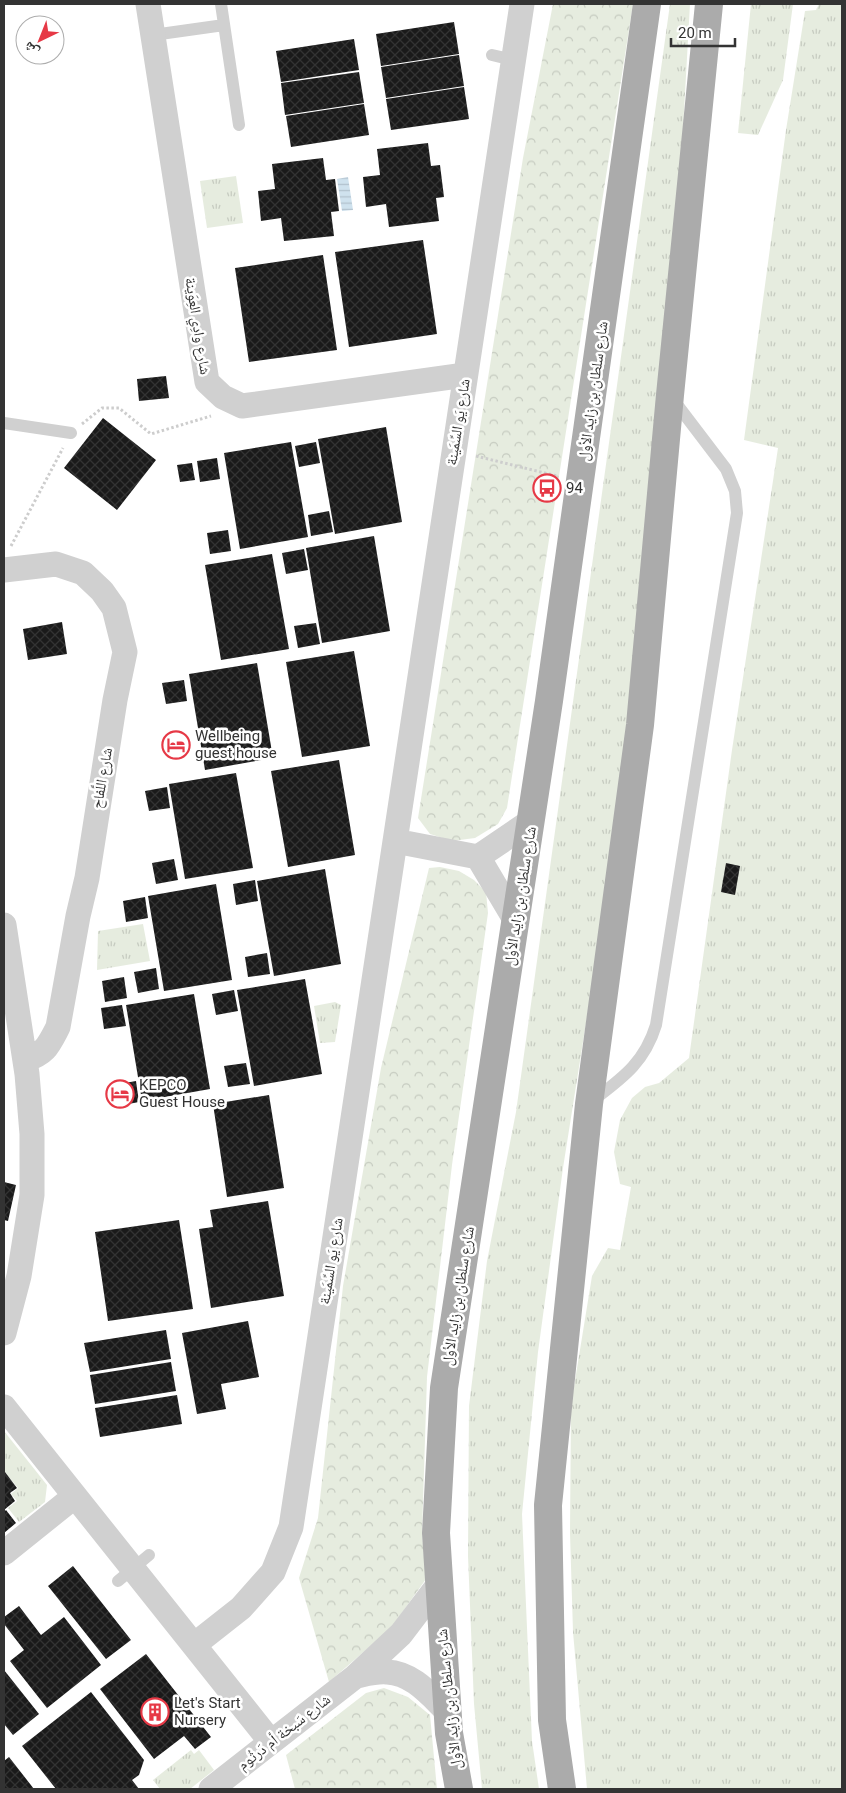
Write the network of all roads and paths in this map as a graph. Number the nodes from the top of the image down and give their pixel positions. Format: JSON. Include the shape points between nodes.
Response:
{"nodes":[{"id":1,"x":148,"y":4,"type":"edge"},
{"id":2,"x":221,"y":4,"type":"edge"},
{"id":3,"x":522,"y":4,"type":"edge"},
{"id":4,"x":647,"y":4,"type":"edge"},
{"id":5,"x":712,"y":9,"type":"edge"},
{"id":6,"x":224,"y":25,"type":"junction"},
{"id":7,"x":153,"y":35,"type":"junction"},
{"id":8,"x":239,"y":125,"type":"dead end"},
{"id":9,"x":466,"y":375,"type":"junction"},
{"id":10,"x":670,"y":395,"type":"junction"},
{"id":11,"x":242,"y":406,"type":"junction"},
{"id":12,"x":4,"y":423,"type":"edge"},
{"id":13,"x":71,"y":433,"type":"junction"},
{"id":14,"x":454,"y":451,"type":"junction"},
{"id":15,"x":580,"y":482,"type":"junction"},
{"id":16,"x":6,"y":561,"type":"edge"},
{"id":17,"x":531,"y":821,"type":"junction"},
{"id":18,"x":395,"y":841,"type":"junction"},
{"id":19,"x":478,"y":857,"type":"junction"},
{"id":20,"x":516,"y":921,"type":"junction"},
{"id":21,"x":4,"y":925,"type":"edge"},
{"id":22,"x":25,"y":1060,"type":"junction"},
{"id":23,"x":589,"y":1104,"type":"junction"},
{"id":24,"x":4,"y":1334,"type":"edge"},
{"id":25,"x":4,"y":1407,"type":"edge"},
{"id":26,"x":75,"y":1496,"type":"junction"},
{"id":27,"x":4,"y":1554,"type":"edge"},
{"id":28,"x":439,"y":1584,"type":"junction"},
{"id":29,"x":194,"y":1646,"type":"junction"},
{"id":30,"x":356,"y":1676,"type":"junction"},
{"id":31,"x":448,"y":1712,"type":"junction"},
{"id":32,"x":271,"y":1742,"type":"junction"},
{"id":33,"x":212,"y":1789,"type":"edge"},
{"id":34,"x":459,"y":1789,"type":"edge"},
{"id":35,"x":562,"y":1789,"type":"edge"}],
"edges":[{"from":1,"to":7,"type":"street","name":"شارع وادِي العِوَينة"},
{"from":2,"to":6,"type":"lane"},
{"from":3,"to":9,"type":"street","name":"شارع يَو السِّمَينة","via":[[502,57]]},
{"from":4,"to":15,"type":"main road","name":"شارع سلطان بن زايد الأول"},
{"from":5,"to":10,"type":"main road"},
{"from":6,"to":7,"type":"lane"},
{"from":6,"to":8,"type":"lane"},
{"from":7,"to":11,"type":"street","name":"شارع وادِي العِوَينة","via":[[207,382],[223,397]]},
{"from":9,"to":11,"type":"street"},
{"from":9,"to":14,"type":"street","name":"شارع يَو السِّمَينة"},
{"from":10,"to":23,"type":"main road","via":[[640,725]]},
{"from":10,"to":23,"type":"lane","via":[[726,469],[735,491],[737,514],[656,1025],[636,1065]]},
{"from":11,"to":13,"type":"path","via":[[151,434],[119,408],[102,408]]},
{"from":12,"to":13,"type":"lane"},
{"from":13,"to":16,"type":"path"},
{"from":14,"to":15,"type":"path"},
{"from":14,"to":18,"type":"street","name":"شارع يَو السِّمَينة"},
{"from":15,"to":17,"type":"main road","name":"شارع سلطان بن زايد الأول"},
{"from":16,"to":22,"type":"street","name":"شارع اللِّفاح","via":[[56,564],[83,573],[102,590],[114,608],[125,652],[58,1028],[40,1055]]},
{"from":17,"to":19,"type":"street"},
{"from":17,"to":20,"type":"main road","name":"شارع سلطان بن زايد الأول"},
{"from":18,"to":19,"type":"street"},
{"from":18,"to":29,"type":"street","name":"شارع يَو السِّمَينة","via":[[291,1527],[273,1572],[241,1608]]},
{"from":19,"to":20,"type":"street"},
{"from":20,"to":28,"type":"main road","name":"شارع سلطان بن زايد الأول","via":[[444,1388],[436,1533]]},
{"from":21,"to":22,"type":"street"},
{"from":22,"to":24,"type":"street","via":[[32,1134],[32,1195],[19,1276]]},
{"from":23,"to":35,"type":"main road","via":[[548,1505],[552,1720]]},
{"from":25,"to":26,"type":"street"},
{"from":26,"to":27,"type":"street"},
{"from":26,"to":29,"type":"street"},
{"from":28,"to":30,"type":"street","name":"شارع سَبخة أم دَرثُوم","via":[[401,1634]]},
{"from":28,"to":31,"type":"main road","name":"شارع سلطان بن زايد الأول"},
{"from":29,"to":32,"type":"street"},
{"from":30,"to":31,"type":"street","name":"شارع سَبخة أم دَرثُوم","via":[[385,1672],[404,1675]]},
{"from":30,"to":32,"type":"street","name":"شارع سَبخة أم دَرثُوم"},
{"from":31,"to":34,"type":"main road","name":"شارع سلطان بن زايد الأول"},
{"from":32,"to":33,"type":"street","name":"شارع سَبخة أم دَرثُوم"}]}
